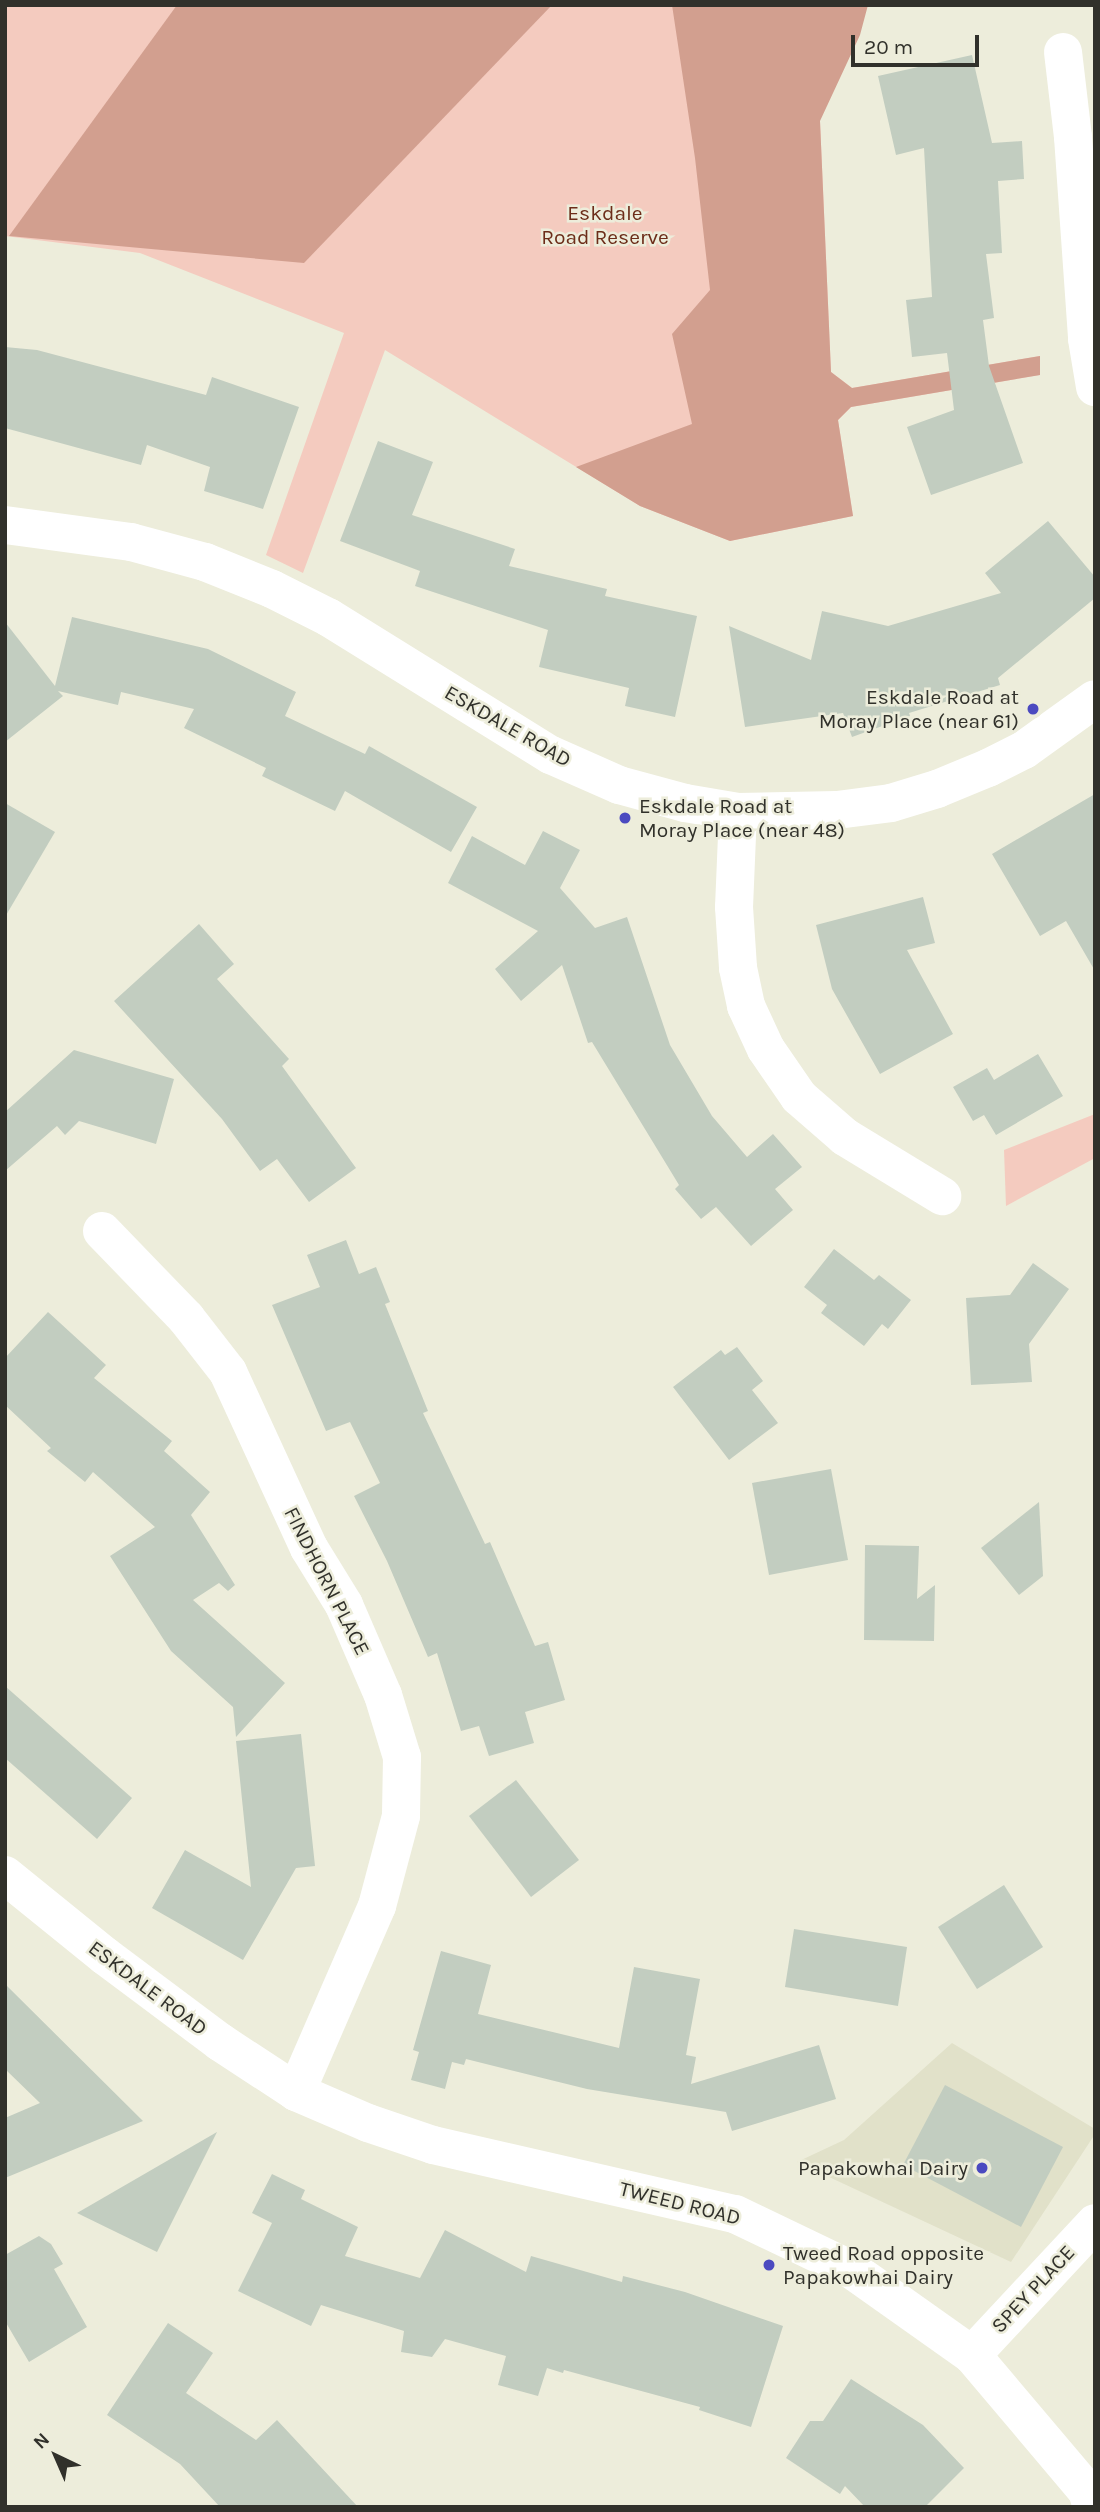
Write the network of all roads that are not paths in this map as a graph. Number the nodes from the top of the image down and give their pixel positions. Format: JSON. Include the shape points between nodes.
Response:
{"nodes":[{"id":1,"x":1063,"y":52,"type":"dead end"},
{"id":2,"x":1095,"y":387,"type":"edge"},
{"id":3,"x":5,"y":525,"type":"edge"},
{"id":4,"x":1095,"y":699,"type":"edge"},
{"id":5,"x":738,"y":811,"type":"junction"},
{"id":6,"x":942,"y":1196,"type":"dead end"},
{"id":7,"x":102,"y":1231,"type":"dead end"},
{"id":8,"x":6,"y":1877,"type":"edge"},
{"id":9,"x":296,"y":2092,"type":"junction"},
{"id":10,"x":1095,"y":2224,"type":"edge"},
{"id":11,"x":972,"y":2355,"type":"junction"},
{"id":12,"x":1092,"y":2507,"type":"edge"}],
"edges":[{"from":1,"to":2,"type":"street"},
{"from":3,"to":5,"type":"street","name":"ESKDALE ROAD","via":[[131,541],[205,562],[328,617],[551,755],[619,785]]},
{"from":4,"to":5,"type":"street","name":"ESKDALE ROAD","via":[[1024,750],[937,789],[891,803],[837,810]]},
{"from":5,"to":6,"type":"street","via":[[734,907],[738,968],[746,1006],[766,1049],[799,1097],[845,1137]]},
{"from":7,"to":9,"type":"street","name":"FINDHORN PLACE","via":[[186,1318],[228,1372],[309,1548],[344,1605],[383,1696],[402,1757],[401,1816],[377,1906]]},
{"from":8,"to":9,"type":"street","name":"ESKDALE ROAD","via":[[199,2027]]},
{"from":9,"to":11,"type":"street","name":"TWEED ROAD","via":[[433,2145],[735,2214],[852,2270]]},
{"from":10,"to":11,"type":"street","name":"SPEY PLACE"},
{"from":11,"to":12,"type":"street","name":"TWEED ROAD","via":[[1087,2491]]}]}
